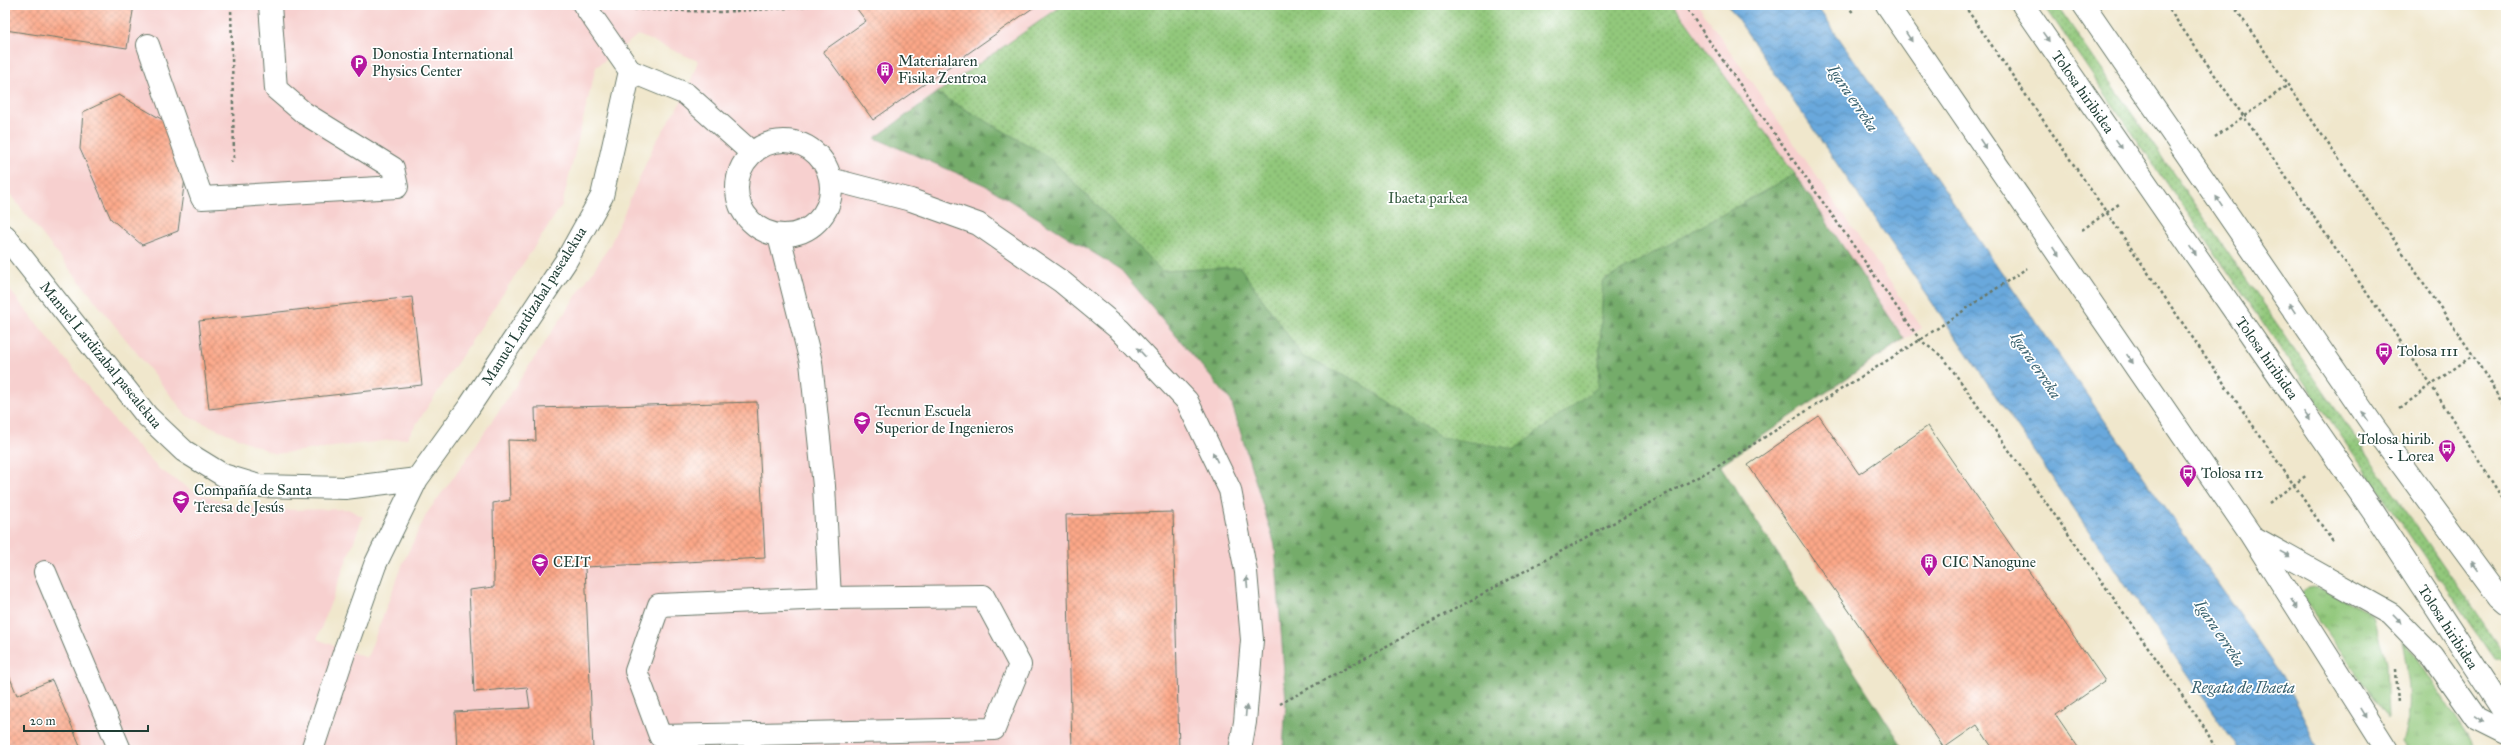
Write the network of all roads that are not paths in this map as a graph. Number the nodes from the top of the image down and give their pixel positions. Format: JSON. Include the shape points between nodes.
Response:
{"nodes":[{"id":1,"x":270,"y":5,"type":"edge"},
{"id":2,"x":584,"y":5,"type":"edge"},
{"id":3,"x":1887,"y":5,"type":"edge"},
{"id":4,"x":2023,"y":5,"type":"edge"},
{"id":5,"x":2084,"y":5,"type":"edge"},
{"id":6,"x":148,"y":45,"type":"dead end"},
{"id":7,"x":630,"y":71,"type":"junction"},
{"id":8,"x":752,"y":153,"type":"junction"},
{"id":9,"x":830,"y":179,"type":"junction"},
{"id":10,"x":5,"y":236,"type":"edge"},
{"id":11,"x":779,"y":236,"type":"junction"},
{"id":12,"x":417,"y":479,"type":"junction"},
{"id":13,"x":2251,"y":535,"type":"junction"},
{"id":14,"x":45,"y":572,"type":"dead end"},
{"id":15,"x":830,"y":598,"type":"junction"},
{"id":16,"x":2506,"y":603,"type":"edge"},
{"id":17,"x":2506,"y":715,"type":"edge"},
{"id":18,"x":2506,"y":733,"type":"edge"},
{"id":19,"x":658,"y":743,"type":"edge"},
{"id":20,"x":120,"y":750,"type":"edge"},
{"id":21,"x":312,"y":750,"type":"edge"},
{"id":22,"x":1240,"y":750,"type":"edge"},
{"id":23,"x":2387,"y":750,"type":"edge"}],
"edges":[{"from":1,"to":6,"type":"street","via":[[276,89],[304,113],[393,168],[397,187],[202,198]]},
{"from":2,"to":7,"type":"street"},
{"from":3,"to":13,"type":"street","name":"Tolosa hiribidea","one_way":true},
{"from":4,"to":17,"type":"street","name":"Tolosa hiribidea","one_way":true,"via":[[2374,513]]},
{"from":16,"to":5,"type":"street","one_way":true,"via":[[2498,597],[2374,427]]},
{"from":7,"to":8,"type":"street","via":[[686,94]]},
{"from":7,"to":12,"type":"street","name":"Manuel Lardizabal pasealekua","via":[[602,196],[553,281]]},
{"from":8,"to":9,"type":"street","via":[[765,145],[797,143],[811,150],[824,164]]},
{"from":8,"to":11,"type":"street","via":[[742,166],[736,181],[737,198],[745,216],[756,227]]},
{"from":9,"to":11,"type":"street","via":[[828,205],[820,219],[811,227],[796,234]]},
{"from":22,"to":9,"type":"street","one_way":true,"via":[[1252,640],[1246,572],[1230,490],[1187,400],[1120,330],[1062,282],[978,224],[911,200]]},
{"from":10,"to":12,"type":"street","name":"Manuel Lardizabal pasealekua","via":[[147,416],[184,451],[223,475],[259,486],[345,488]]},
{"from":11,"to":15,"type":"street","via":[[811,362],[824,486]]},
{"from":12,"to":21,"type":"street","name":"Manuel Lardizabal pasealekua","via":[[375,565]]},
{"from":13,"to":18,"type":"street","name":"Tolosa hiribidea","one_way":true,"via":[[2391,614],[2433,657],[2476,718]]},
{"from":13,"to":23,"type":"street","name":"Tolosa hiribidea","one_way":true},
{"from":14,"to":20,"type":"street"},
{"from":15,"to":19,"type":"street","via":[[659,605],[636,671]]},
{"from":15,"to":19,"type":"street","via":[[983,596],[1020,665],[994,729]]}]}
